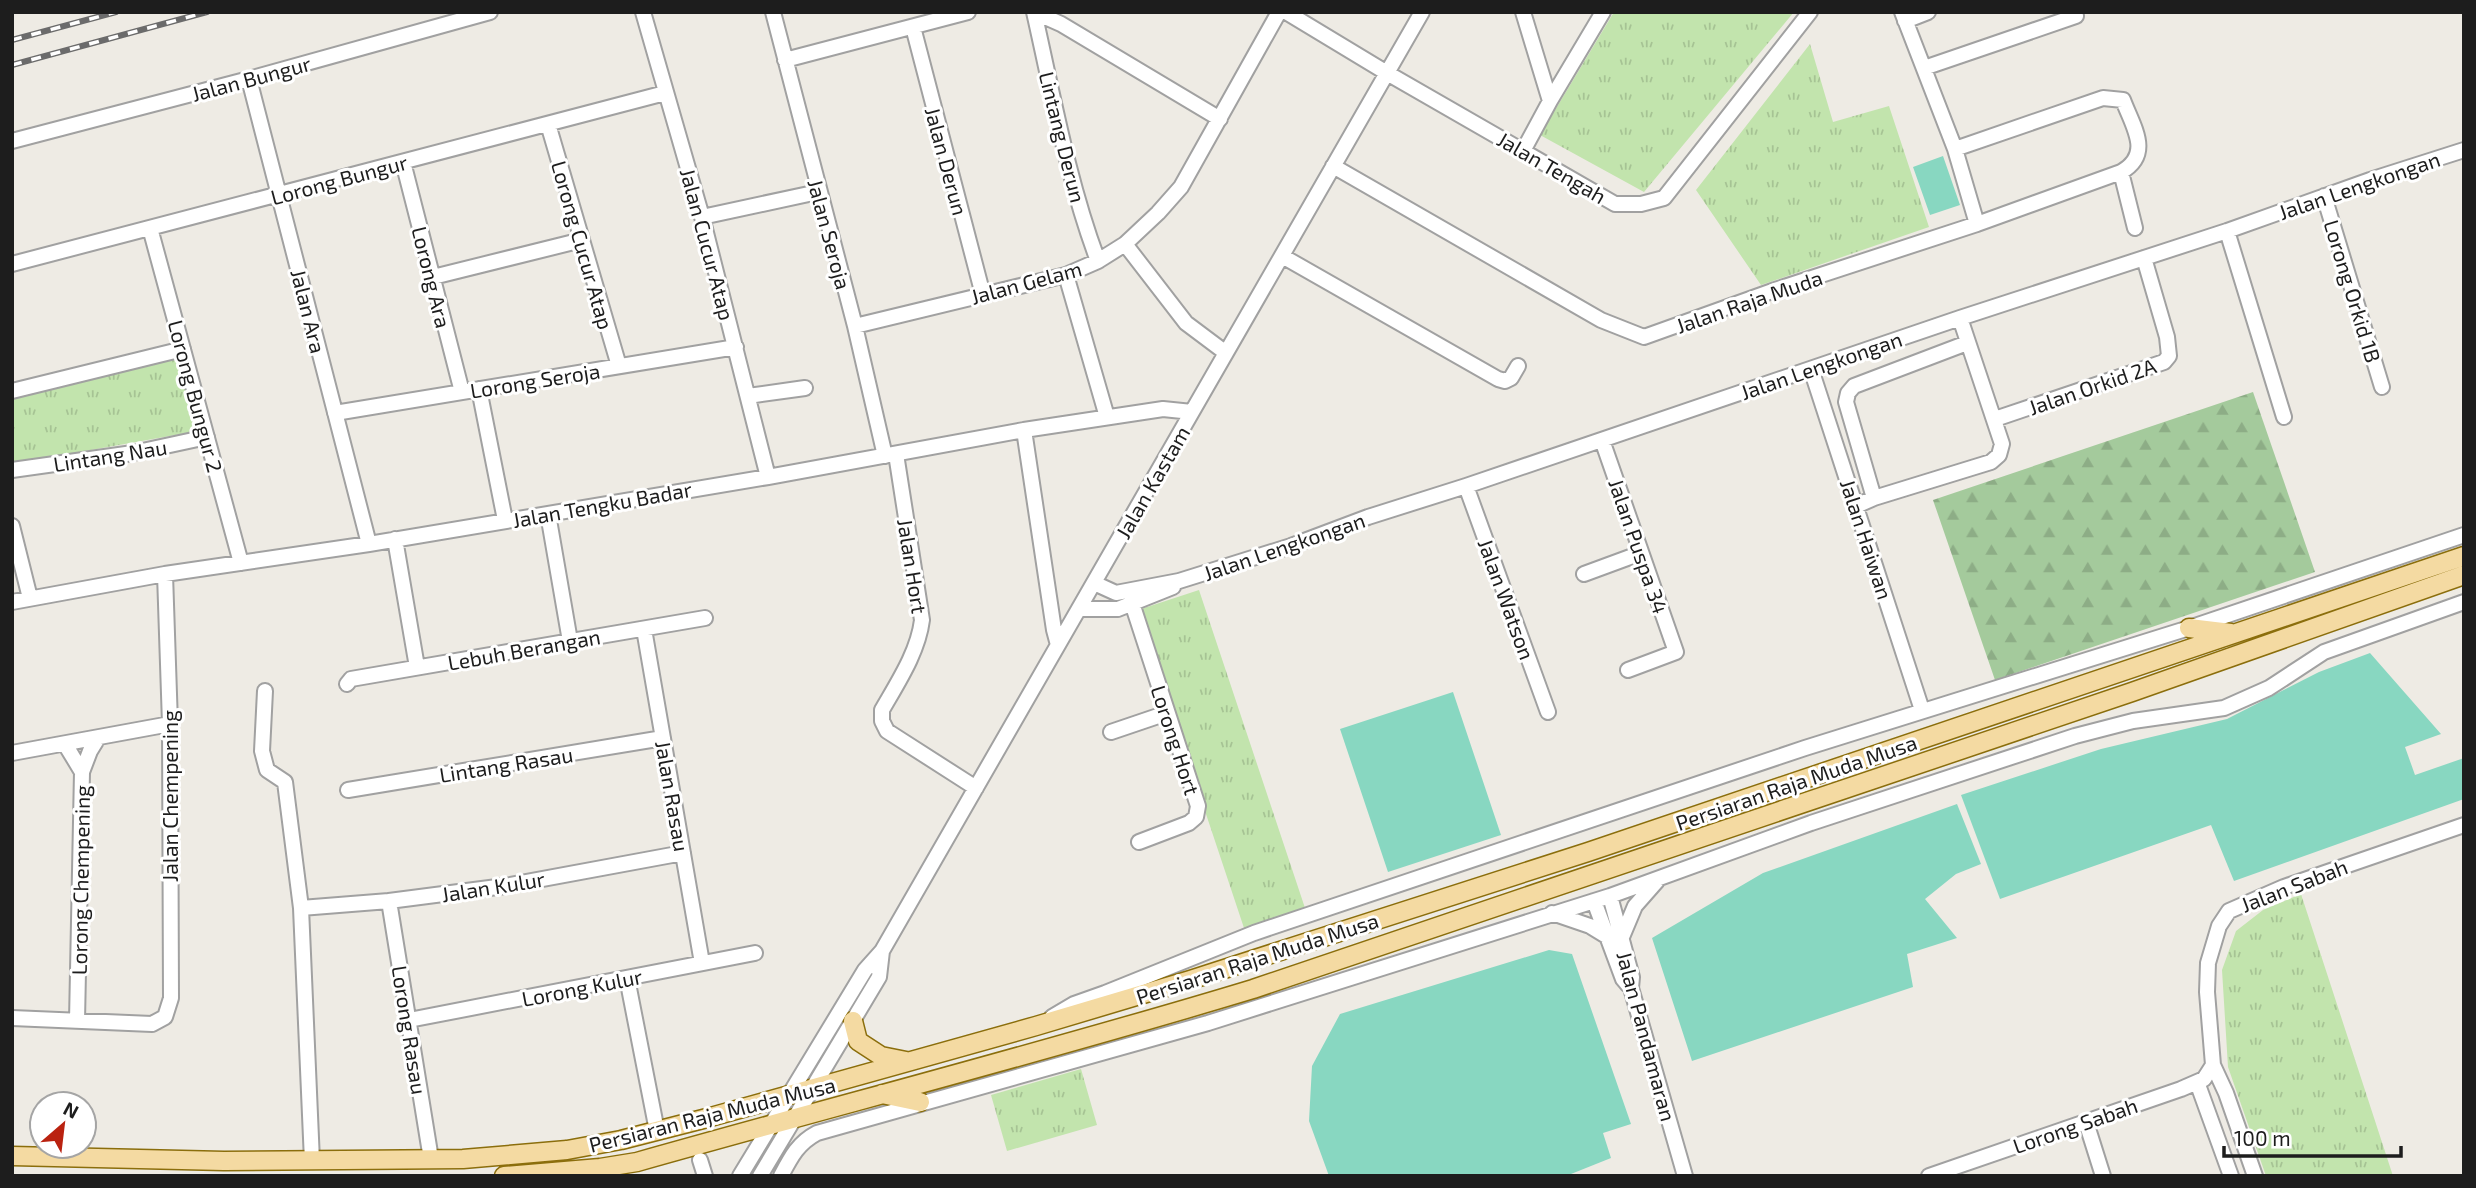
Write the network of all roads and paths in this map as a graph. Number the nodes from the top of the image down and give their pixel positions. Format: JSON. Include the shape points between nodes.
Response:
{"nodes":[{"id":1,"x":489,"y":12,"type":"edge"},
{"id":2,"x":643,"y":12,"type":"edge"},
{"id":3,"x":773,"y":12,"type":"edge"},
{"id":4,"x":968,"y":12,"type":"edge"},
{"id":5,"x":1034,"y":12,"type":"edge"},
{"id":6,"x":1279,"y":12,"type":"edge"},
{"id":7,"x":1286,"y":12,"type":"edge"},
{"id":8,"x":1422,"y":12,"type":"edge"},
{"id":9,"x":1523,"y":12,"type":"edge"},
{"id":10,"x":1603,"y":12,"type":"edge"},
{"id":11,"x":1810,"y":12,"type":"edge"},
{"id":12,"x":1928,"y":12,"type":"edge"},
{"id":13,"x":1903,"y":16,"type":"edge"},
{"id":14,"x":2076,"y":16,"type":"dead end"},
{"id":15,"x":1065,"y":18,"type":"edge"},
{"id":16,"x":913,"y":27,"type":"junction"},
{"id":17,"x":785,"y":60,"type":"junction"},
{"id":18,"x":1924,"y":68,"type":"junction"},
{"id":19,"x":1387,"y":73,"type":"junction"},
{"id":20,"x":249,"y":79,"type":"junction"},
{"id":21,"x":665,"y":93,"type":"junction"},
{"id":22,"x":1550,"y":101,"type":"junction"},
{"id":23,"x":1220,"y":119,"type":"junction"},
{"id":24,"x":548,"y":124,"type":"junction"},
{"id":25,"x":12,"y":141,"type":"edge"},
{"id":26,"x":1955,"y":149,"type":"junction"},
{"id":27,"x":1523,"y":151,"type":"junction"},
{"id":28,"x":2463,"y":153,"type":"edge"},
{"id":29,"x":403,"y":162,"type":"junction"},
{"id":30,"x":1333,"y":166,"type":"junction"},
{"id":31,"x":2121,"y":172,"type":"junction"},
{"id":32,"x":818,"y":192,"type":"junction"},
{"id":33,"x":279,"y":194,"type":"junction"},
{"id":34,"x":2324,"y":196,"type":"junction"},
{"id":35,"x":702,"y":217,"type":"junction"},
{"id":36,"x":1977,"y":225,"type":"junction"},
{"id":37,"x":150,"y":228,"type":"junction"},
{"id":38,"x":2135,"y":228,"type":"dead end"},
{"id":39,"x":2227,"y":231,"type":"junction"},
{"id":40,"x":582,"y":240,"type":"junction"},
{"id":41,"x":1125,"y":244,"type":"junction"},
{"id":42,"x":1282,"y":256,"type":"junction"},
{"id":43,"x":2144,"y":258,"type":"junction"},
{"id":44,"x":1098,"y":261,"type":"junction"},
{"id":45,"x":12,"y":264,"type":"edge"},
{"id":46,"x":1066,"y":275,"type":"junction"},
{"id":47,"x":433,"y":277,"type":"junction"},
{"id":48,"x":983,"y":295,"type":"junction"},
{"id":49,"x":1960,"y":318,"type":"junction"},
{"id":50,"x":855,"y":326,"type":"junction"},
{"id":51,"x":1967,"y":343,"type":"junction"},
{"id":52,"x":736,"y":347,"type":"junction"},
{"id":53,"x":183,"y":349,"type":"junction"},
{"id":54,"x":1226,"y":353,"type":"junction"},
{"id":55,"x":619,"y":366,"type":"junction"},
{"id":56,"x":1518,"y":366,"type":"dead end"},
{"id":57,"x":1811,"y":369,"type":"junction"},
{"id":58,"x":805,"y":387,"type":"dead end"},
{"id":59,"x":2382,"y":387,"type":"dead end"},
{"id":60,"x":479,"y":389,"type":"junction"},
{"id":61,"x":12,"y":391,"type":"edge"},
{"id":62,"x":463,"y":392,"type":"junction"},
{"id":63,"x":748,"y":396,"type":"junction"},
{"id":64,"x":1192,"y":412,"type":"junction"},
{"id":65,"x":335,"y":413,"type":"junction"},
{"id":66,"x":1107,"y":417,"type":"junction"},
{"id":67,"x":2284,"y":417,"type":"dead end"},
{"id":68,"x":1995,"y":419,"type":"junction"},
{"id":69,"x":1024,"y":430,"type":"junction"},
{"id":70,"x":207,"y":437,"type":"junction"},
{"id":71,"x":1602,"y":440,"type":"junction"},
{"id":72,"x":891,"y":455,"type":"junction"},
{"id":73,"x":12,"y":470,"type":"edge"},
{"id":74,"x":768,"y":477,"type":"junction"},
{"id":75,"x":1466,"y":486,"type":"junction"},
{"id":76,"x":1874,"y":498,"type":"junction"},
{"id":77,"x":1856,"y":506,"type":"junction"},
{"id":78,"x":548,"y":514,"type":"junction"},
{"id":79,"x":505,"y":520,"type":"junction"},
{"id":80,"x":12,"y":526,"type":"edge"},
{"id":81,"x":2464,"y":536,"type":"edge"},
{"id":82,"x":395,"y":539,"type":"junction"},
{"id":83,"x":369,"y":544,"type":"junction"},
{"id":84,"x":1641,"y":553,"type":"junction"},
{"id":85,"x":2464,"y":556,"type":"edge"},
{"id":86,"x":241,"y":563,"type":"junction"},
{"id":87,"x":165,"y":574,"type":"junction"},
{"id":88,"x":1584,"y":574,"type":"dead end"},
{"id":89,"x":2464,"y":575,"type":"edge"},
{"id":90,"x":1180,"y":582,"type":"junction"},
{"id":91,"x":1094,"y":583,"type":"junction"},
{"id":92,"x":30,"y":598,"type":"junction"},
{"id":93,"x":12,"y":602,"type":"edge"},
{"id":94,"x":2464,"y":602,"type":"edge"},
{"id":95,"x":1132,"y":603,"type":"junction"},
{"id":96,"x":1079,"y":609,"type":"junction"},
{"id":97,"x":705,"y":618,"type":"dead end"},
{"id":98,"x":2189,"y":628,"type":"junction"},
{"id":99,"x":644,"y":629,"type":"junction"},
{"id":100,"x":2234,"y":634,"type":"junction"},
{"id":101,"x":570,"y":641,"type":"junction"},
{"id":102,"x":1058,"y":645,"type":"junction"},
{"id":103,"x":417,"y":667,"type":"junction"},
{"id":104,"x":1628,"y":670,"type":"dead end"},
{"id":105,"x":347,"y":684,"type":"dead end"},
{"id":106,"x":265,"y":691,"type":"dead end"},
{"id":107,"x":1922,"y":710,"type":"junction"},
{"id":108,"x":1548,"y":712,"type":"dead end"},
{"id":109,"x":1167,"y":713,"type":"junction"},
{"id":110,"x":170,"y":724,"type":"junction"},
{"id":111,"x":1111,"y":732,"type":"dead end"},
{"id":112,"x":98,"y":738,"type":"junction"},
{"id":113,"x":663,"y":738,"type":"junction"},
{"id":114,"x":65,"y":744,"type":"junction"},
{"id":115,"x":12,"y":753,"type":"edge"},
{"id":116,"x":82,"y":772,"type":"junction"},
{"id":117,"x":976,"y":788,"type":"junction"},
{"id":118,"x":348,"y":790,"type":"dead end"},
{"id":119,"x":2464,"y":825,"type":"edge"},
{"id":120,"x":1139,"y":842,"type":"dead end"},
{"id":121,"x":683,"y":853,"type":"junction"},
{"id":122,"x":1658,"y":880,"type":"junction"},
{"id":123,"x":1610,"y":896,"type":"junction"},
{"id":124,"x":389,"y":901,"type":"junction"},
{"id":125,"x":1594,"y":901,"type":"junction"},
{"id":126,"x":301,"y":908,"type":"junction"},
{"id":127,"x":1552,"y":913,"type":"junction"},
{"id":128,"x":1614,"y":938,"type":"junction"},
{"id":129,"x":882,"y":951,"type":"junction"},
{"id":130,"x":755,"y":953,"type":"dead end"},
{"id":131,"x":702,"y":963,"type":"junction"},
{"id":132,"x":627,"y":978,"type":"junction"},
{"id":133,"x":12,"y":1018,"type":"edge"},
{"id":134,"x":409,"y":1020,"type":"junction"},
{"id":135,"x":77,"y":1021,"type":"junction"},
{"id":136,"x":853,"y":1021,"type":"junction"},
{"id":137,"x":1036,"y":1026,"type":"junction"},
{"id":138,"x":908,"y":1062,"type":"junction"},
{"id":139,"x":2213,"y":1065,"type":"junction"},
{"id":140,"x":2197,"y":1082,"type":"junction"},
{"id":141,"x":813,"y":1089,"type":"junction"},
{"id":142,"x":879,"y":1094,"type":"junction"},
{"id":143,"x":789,"y":1096,"type":"junction"},
{"id":144,"x":920,"y":1102,"type":"junction"},
{"id":145,"x":795,"y":1117,"type":"junction"},
{"id":146,"x":2085,"y":1122,"type":"junction"},
{"id":147,"x":771,"y":1124,"type":"junction"},
{"id":148,"x":657,"y":1131,"type":"junction"},
{"id":149,"x":12,"y":1156,"type":"edge"},
{"id":150,"x":431,"y":1159,"type":"junction"},
{"id":151,"x":700,"y":1160,"type":"dead end"},
{"id":152,"x":313,"y":1161,"type":"junction"},
{"id":153,"x":2254,"y":1172,"type":"edge"},
{"id":154,"x":2230,"y":1175,"type":"edge"},
{"id":155,"x":505,"y":1176,"type":"edge"},
{"id":156,"x":705,"y":1176,"type":"edge"},
{"id":157,"x":740,"y":1176,"type":"edge"},
{"id":158,"x":760,"y":1176,"type":"edge"},
{"id":159,"x":781,"y":1176,"type":"edge"},
{"id":160,"x":1685,"y":1176,"type":"edge"},
{"id":161,"x":1929,"y":1176,"type":"edge"},
{"id":162,"x":2104,"y":1176,"type":"edge"}],
"edges":[{"from":1,"to":20,"type":"street","name":"Jalan Bungur"},
{"from":2,"to":21,"type":"street","name":"Jalan Cucur Atap"},
{"from":3,"to":17,"type":"street","name":"Jalan Seroja"},
{"from":4,"to":16,"type":"street"},
{"from":5,"to":15,"type":"street"},
{"from":5,"to":44,"type":"street","name":"Lintang Derun","via":[[1085,225]]},
{"from":6,"to":23,"type":"street","name":"Jalan Gelam"},
{"from":7,"to":19,"type":"street"},
{"from":8,"to":19,"type":"street","name":"Jalan Kastam"},
{"from":9,"to":22,"type":"street"},
{"from":10,"to":22,"type":"street"},
{"from":11,"to":27,"type":"street","name":"Jalan Tengah","via":[[1664,198],[1615,204]]},
{"from":12,"to":13,"type":"street"},
{"from":13,"to":18,"type":"street"},
{"from":14,"to":18,"type":"street"},
{"from":15,"to":23,"type":"street"},
{"from":16,"to":17,"type":"street"},
{"from":16,"to":48,"type":"street","name":"Jalan Derun"},
{"from":17,"to":32,"type":"street","name":"Jalan Seroja"},
{"from":18,"to":26,"type":"street"},
{"from":19,"to":27,"type":"street","name":"Jalan Tengah"},
{"from":19,"to":30,"type":"street","name":"Jalan Kastam"},
{"from":20,"to":25,"type":"street","name":"Jalan Bungur"},
{"from":20,"to":33,"type":"street","name":"Jalan Ara"},
{"from":21,"to":24,"type":"street","name":"Lorong Bungur"},
{"from":21,"to":35,"type":"street","name":"Jalan Cucur Atap"},
{"from":22,"to":27,"type":"street"},
{"from":23,"to":41,"type":"street","name":"Jalan Gelam","via":[[1181,187]]},
{"from":24,"to":29,"type":"street","name":"Lorong Bungur"},
{"from":24,"to":40,"type":"street","name":"Lorong Cucur Atap"},
{"from":26,"to":31,"type":"street","via":[[2104,98],[2123,100],[2140,146],[2136,160]]},
{"from":26,"to":36,"type":"street"},
{"from":28,"to":34,"type":"street","name":"Jalan Lengkongan"},
{"from":29,"to":33,"type":"street","name":"Lorong Bungur"},
{"from":29,"to":47,"type":"street","name":"Lorong Ara"},
{"from":30,"to":36,"type":"street","name":"Jalan Raja Muda","via":[[1601,320],[1644,337]]},
{"from":30,"to":42,"type":"street","name":"Jalan Kastam"},
{"from":31,"to":36,"type":"street","name":"Jalan Raja Muda"},
{"from":31,"to":38,"type":"street"},
{"from":32,"to":35,"type":"street"},
{"from":32,"to":50,"type":"street","name":"Jalan Seroja"},
{"from":33,"to":37,"type":"street","name":"Lorong Bungur"},
{"from":33,"to":65,"type":"street","name":"Jalan Ara"},
{"from":34,"to":39,"type":"street","name":"Jalan Lengkongan"},
{"from":34,"to":59,"type":"street","name":"Lorong Orkid 1B"},
{"from":35,"to":52,"type":"street","name":"Jalan Cucur Atap"},
{"from":37,"to":45,"type":"street","name":"Lorong Bungur"},
{"from":37,"to":53,"type":"street","name":"Lorong Bungur 2"},
{"from":39,"to":43,"type":"street","name":"Jalan Lengkongan"},
{"from":39,"to":67,"type":"street"},
{"from":40,"to":47,"type":"street"},
{"from":40,"to":55,"type":"street","name":"Lorong Cucur Atap"},
{"from":41,"to":44,"type":"street","name":"Jalan Gelam"},
{"from":41,"to":54,"type":"street","via":[[1186,323]]},
{"from":42,"to":54,"type":"street","name":"Jalan Kastam"},
{"from":42,"to":56,"type":"street","via":[[1498,379],[1511,378]]},
{"from":43,"to":49,"type":"street","name":"Jalan Lengkongan"},
{"from":43,"to":68,"type":"street","name":"Jalan Orkid 2A","via":[[2168,337],[2169,356],[2164,362]]},
{"from":44,"to":46,"type":"street","name":"Jalan Gelam"},
{"from":46,"to":48,"type":"street","name":"Jalan Gelam"},
{"from":46,"to":66,"type":"street"},
{"from":47,"to":62,"type":"street","name":"Lorong Ara"},
{"from":48,"to":50,"type":"street","name":"Jalan Gelam"},
{"from":49,"to":51,"type":"street"},
{"from":49,"to":57,"type":"street","name":"Jalan Lengkongan"},
{"from":50,"to":72,"type":"street","name":"Jalan Seroja"},
{"from":51,"to":68,"type":"street"},
{"from":51,"to":76,"type":"street","via":[[1854,386],[1848,393],[1846,402]]},
{"from":52,"to":55,"type":"street","name":"Lorong Seroja"},
{"from":52,"to":63,"type":"street","name":"Jalan Cucur Atap"},
{"from":53,"to":61,"type":"street"},
{"from":53,"to":70,"type":"street","name":"Lorong Bungur 2"},
{"from":54,"to":64,"type":"street","name":"Jalan Kastam"},
{"from":55,"to":60,"type":"street","name":"Lorong Seroja"},
{"from":57,"to":71,"type":"street","name":"Jalan Lengkongan"},
{"from":57,"to":77,"type":"street","name":"Jalan Haiwan"},
{"from":58,"to":63,"type":"street"},
{"from":60,"to":62,"type":"street","name":"Lorong Seroja"},
{"from":60,"to":79,"type":"street"},
{"from":62,"to":65,"type":"street","name":"Lorong Seroja"},
{"from":63,"to":74,"type":"street","name":"Jalan Cucur Atap"},
{"from":64,"to":66,"type":"street","name":"Jalan Tengku Badar","via":[[1163,409]]},
{"from":64,"to":91,"type":"street","name":"Jalan Kastam"},
{"from":65,"to":83,"type":"street","name":"Jalan Ara"},
{"from":66,"to":69,"type":"street","name":"Jalan Tengku Badar"},
{"from":68,"to":76,"type":"street","via":[[2002,443],[2000,455],[1991,462]]},
{"from":69,"to":72,"type":"street","name":"Jalan Tengku Badar"},
{"from":69,"to":102,"type":"street"},
{"from":70,"to":73,"type":"street","name":"Lintang Nau"},
{"from":70,"to":86,"type":"street","name":"Lorong Bungur 2"},
{"from":71,"to":75,"type":"street","name":"Jalan Lengkongan"},
{"from":71,"to":84,"type":"street","name":"Jalan Puspa 34"},
{"from":72,"to":74,"type":"street","name":"Jalan Tengku Badar"},
{"from":72,"to":117,"type":"street","name":"Jalan Hort","via":[[922,620],[917,641],[882,710],[882,721],[887,731]]},
{"from":74,"to":78,"type":"street","name":"Jalan Tengku Badar"},
{"from":75,"to":90,"type":"street","name":"Jalan Lengkongan"},
{"from":75,"to":108,"type":"street","name":"Jalan Watson"},
{"from":76,"to":77,"type":"street"},
{"from":77,"to":107,"type":"street","name":"Jalan Haiwan"},
{"from":78,"to":79,"type":"street","name":"Jalan Tengku Badar"},
{"from":78,"to":101,"type":"street"},
{"from":79,"to":82,"type":"street","name":"Jalan Tengku Badar"},
{"from":80,"to":92,"type":"street"},
{"from":81,"to":98,"type":"street"},
{"from":82,"to":83,"type":"street","name":"Jalan Tengku Badar"},
{"from":82,"to":103,"type":"street"},
{"from":83,"to":86,"type":"street","name":"Jalan Tengku Badar"},
{"from":84,"to":88,"type":"street"},
{"from":84,"to":104,"type":"street","name":"Jalan Puspa 34","via":[[1675,653]]},
{"from":85,"to":100,"type":"main road","name":"Persiaran Raja Muda Musa"},
{"from":86,"to":87,"type":"street","name":"Jalan Tengku Badar"},
{"from":87,"to":92,"type":"street","name":"Jalan Tengku Badar"},
{"from":87,"to":110,"type":"street","name":"Jalan Chempening"},
{"from":89,"to":142,"type":"main road","name":"Persiaran Raja Muda Musa","via":[[1253,989]]},
{"from":90,"to":91,"type":"street","name":"Jalan Lengkongan","via":[[1116,593]]},
{"from":90,"to":95,"type":"street","name":"Jalan Lengkongan"},
{"from":91,"to":96,"type":"street","name":"Jalan Kastam"},
{"from":92,"to":93,"type":"street","name":"Jalan Tengku Badar"},
{"from":94,"to":122,"type":"street","via":[[2325,652],[2269,688],[2224,708],[2133,721],[2075,736],[1811,823]]},
{"from":95,"to":96,"type":"street","name":"Jalan Lengkongan","via":[[1118,609]]},
{"from":95,"to":109,"type":"street","name":"Lorong Hort"},
{"from":96,"to":102,"type":"street","name":"Jalan Kastam"},
{"from":97,"to":99,"type":"street","name":"Lebuh Berangan"},
{"from":98,"to":100,"type":"main road"},
{"from":98,"to":107,"type":"street"},
{"from":99,"to":101,"type":"street","name":"Lebuh Berangan"},
{"from":99,"to":113,"type":"street","name":"Jalan Rasau"},
{"from":100,"to":137,"type":"main road","name":"Persiaran Raja Muda Musa","via":[[1588,852]]},
{"from":101,"to":103,"type":"street","name":"Lebuh Berangan"},
{"from":102,"to":117,"type":"street","name":"Jalan Kastam"},
{"from":103,"to":105,"type":"street","name":"Lebuh Berangan","via":[[351,679]]},
{"from":106,"to":126,"type":"street","via":[[262,751],[267,770],[285,782]]},
{"from":107,"to":137,"type":"street","via":[[1254,933],[1074,1003]]},
{"from":109,"to":111,"type":"street"},
{"from":109,"to":120,"type":"street","name":"Lorong Hort","via":[[1198,806],[1196,817]]},
{"from":110,"to":112,"type":"street"},
{"from":110,"to":135,"type":"street","name":"Jalan Chempening","via":[[172,998],[165,1017],[152,1024]]},
{"from":112,"to":114,"type":"street"},
{"from":112,"to":116,"type":"street","name":"Lorong Chempening"},
{"from":113,"to":118,"type":"street","name":"Lintang Rasau"},
{"from":113,"to":121,"type":"street","name":"Jalan Rasau"},
{"from":114,"to":115,"type":"street"},
{"from":114,"to":116,"type":"street","name":"Lorong Chempening"},
{"from":116,"to":135,"type":"street","name":"Lorong Chempening"},
{"from":117,"to":129,"type":"street","name":"Jalan Kastam"},
{"from":119,"to":139,"type":"street","name":"Jalan Sabah","via":[[2284,887],[2229,911],[2219,926],[2208,963]]},
{"from":121,"to":124,"type":"street","name":"Jalan Kulur","via":[[505,886]]},
{"from":121,"to":131,"type":"street","name":"Jalan Rasau"},
{"from":122,"to":123,"type":"street"},
{"from":122,"to":128,"type":"street"},
{"from":123,"to":125,"type":"street"},
{"from":123,"to":128,"type":"street","name":"Jalan Pandamaran"},
{"from":124,"to":126,"type":"street","name":"Jalan Kulur"},
{"from":124,"to":134,"type":"street","name":"Lorong Rasau"},
{"from":125,"to":127,"type":"street"},
{"from":125,"to":128,"type":"street"},
{"from":126,"to":152,"type":"street"},
{"from":127,"to":128,"type":"street"},
{"from":127,"to":144,"type":"street","via":[[1208,1023]]},
{"from":128,"to":160,"type":"street","name":"Jalan Pandamaran","via":[[1632,977],[1631,988]]},
{"from":129,"to":136,"type":"street","name":"Jalan Kastam","via":[[879,977]]},
{"from":129,"to":143,"type":"street","name":"Jalan Kastam","via":[[865,970]]},
{"from":130,"to":131,"type":"street","name":"Lorong Kulur"},
{"from":131,"to":132,"type":"street","name":"Lorong Kulur"},
{"from":132,"to":134,"type":"street","name":"Lorong Kulur"},
{"from":132,"to":148,"type":"street"},
{"from":133,"to":135,"type":"street"},
{"from":134,"to":150,"type":"street","name":"Lorong Rasau"},
{"from":136,"to":138,"type":"main road","via":[[858,1041],[881,1056]]},
{"from":136,"to":141,"type":"street","name":"Jalan Kastam"},
{"from":137,"to":138,"type":"main road","name":"Persiaran Raja Muda Musa"},
{"from":138,"to":141,"type":"main road","name":"Persiaran Raja Muda Musa"},
{"from":139,"to":140,"type":"street","name":"Lorong Sabah"},
{"from":139,"to":153,"type":"street","name":"Jalan Sabah"},
{"from":140,"to":146,"type":"street","name":"Lorong Sabah"},
{"from":140,"to":154,"type":"street"},
{"from":141,"to":143,"type":"main road","name":"Persiaran Raja Muda Musa"},
{"from":141,"to":145,"type":"street","name":"Jalan Kastam"},
{"from":142,"to":144,"type":"main road"},
{"from":142,"to":145,"type":"main road","name":"Persiaran Raja Muda Musa"},
{"from":143,"to":147,"type":"street","name":"Jalan Kastam"},
{"from":143,"to":148,"type":"main road","name":"Persiaran Raja Muda Musa"},
{"from":144,"to":159,"type":"street","via":[[810,1137],[797,1147]]},
{"from":145,"to":147,"type":"main road","name":"Persiaran Raja Muda Musa"},
{"from":145,"to":158,"type":"street","name":"Jalan Kastam"},
{"from":146,"to":161,"type":"street","name":"Lorong Sabah"},
{"from":146,"to":162,"type":"street"},
{"from":147,"to":155,"type":"main road","name":"Persiaran Raja Muda Musa","via":[[636,1162]]},
{"from":147,"to":157,"type":"street","name":"Jalan Kastam"},
{"from":148,"to":150,"type":"main road","name":"Persiaran Raja Muda Musa","via":[[567,1150]]},
{"from":149,"to":152,"type":"main road","name":"Persiaran Raja Muda Musa"},
{"from":150,"to":152,"type":"main road","name":"Persiaran Raja Muda Musa"},
{"from":151,"to":156,"type":"street"},
{"from":153,"to":154,"type":"street"}]}
